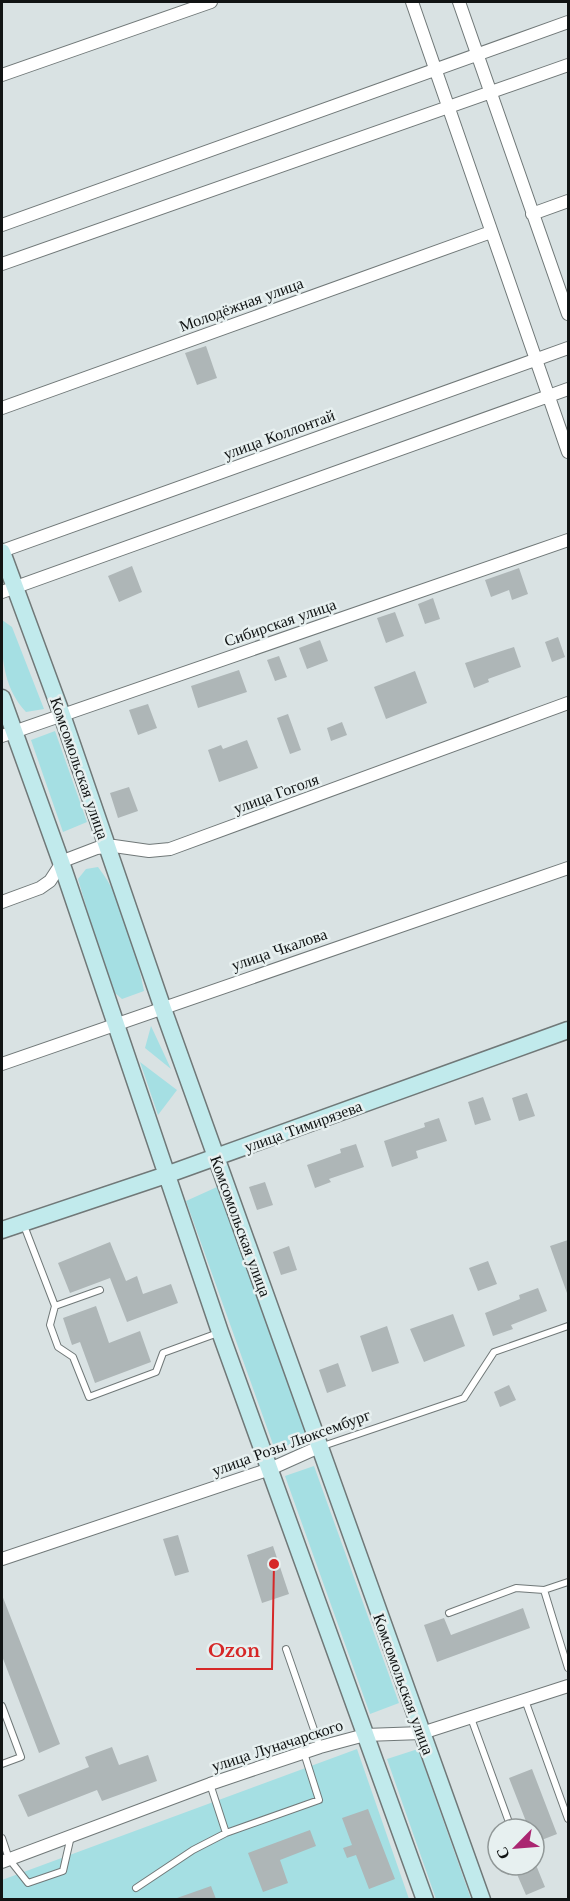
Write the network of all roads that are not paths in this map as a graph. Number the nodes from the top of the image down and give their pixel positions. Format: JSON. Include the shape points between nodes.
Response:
{"nodes":[{"id":1,"x":212,"y":2,"type":"edge"},
{"id":2,"x":412,"y":2,"type":"edge"},
{"id":3,"x":459,"y":2,"type":"edge"},
{"id":4,"x":568,"y":22,"type":"edge"},
{"id":5,"x":477,"y":55,"type":"junction"},
{"id":6,"x":568,"y":65,"type":"edge"},
{"id":7,"x":434,"y":69,"type":"junction"},
{"id":8,"x":2,"y":75,"type":"edge"},
{"id":9,"x":491,"y":93,"type":"junction"},
{"id":10,"x":448,"y":107,"type":"junction"},
{"id":11,"x":568,"y":201,"type":"edge"},
{"id":12,"x":532,"y":214,"type":"junction"},
{"id":13,"x":2,"y":225,"type":"edge"},
{"id":14,"x":491,"y":232,"type":"junction"},
{"id":15,"x":2,"y":264,"type":"edge"},
{"id":16,"x":568,"y":314,"type":"edge"},
{"id":17,"x":568,"y":348,"type":"edge"},
{"id":18,"x":535,"y":359,"type":"junction"},
{"id":19,"x":568,"y":389,"type":"edge"},
{"id":20,"x":548,"y":396,"type":"junction"},
{"id":21,"x":2,"y":408,"type":"edge"},
{"id":22,"x":568,"y":452,"type":"edge"},
{"id":23,"x":568,"y":540,"type":"edge"},
{"id":24,"x":2,"y":552,"type":"edge"},
{"id":25,"x":8,"y":590,"type":"edge"},
{"id":26,"x":2,"y":698,"type":"edge"},
{"id":27,"x":568,"y":703,"type":"edge"},
{"id":28,"x":62,"y":715,"type":"junction"},
{"id":29,"x":7,"y":734,"type":"edge"},
{"id":30,"x":108,"y":846,"type":"junction"},
{"id":31,"x":61,"y":862,"type":"junction"},
{"id":32,"x":568,"y":867,"type":"edge"},
{"id":33,"x":2,"y":902,"type":"edge"},
{"id":34,"x":162,"y":1006,"type":"junction"},
{"id":35,"x":116,"y":1023,"type":"junction"},
{"id":36,"x":568,"y":1030,"type":"edge"},
{"id":37,"x":2,"y":1064,"type":"edge"},
{"id":38,"x":216,"y":1157,"type":"junction"},
{"id":39,"x":166,"y":1175,"type":"junction"},
{"id":40,"x":22,"y":1223,"type":"junction"},
{"id":41,"x":2,"y":1230,"type":"edge"},
{"id":42,"x":100,"y":1290,"type":"dead end"},
{"id":43,"x":55,"y":1306,"type":"junction"},
{"id":44,"x":568,"y":1326,"type":"edge"},
{"id":45,"x":220,"y":1332,"type":"junction"},
{"id":46,"x":319,"y":1447,"type":"junction"},
{"id":47,"x":270,"y":1470,"type":"junction"},
{"id":48,"x":2,"y":1559,"type":"edge"},
{"id":49,"x":568,"y":1582,"type":"edge"},
{"id":50,"x":544,"y":1590,"type":"junction"},
{"id":51,"x":449,"y":1613,"type":"dead end"},
{"id":52,"x":286,"y":1648,"type":"dead end"},
{"id":53,"x":568,"y":1668,"type":"edge"},
{"id":54,"x":568,"y":1686,"type":"edge"},
{"id":55,"x":525,"y":1700,"type":"junction"},
{"id":56,"x":2,"y":1706,"type":"edge"},
{"id":57,"x":471,"y":1718,"type":"junction"},
{"id":58,"x":422,"y":1733,"type":"junction"},
{"id":59,"x":365,"y":1735,"type":"junction"},
{"id":60,"x":320,"y":1747,"type":"junction"},
{"id":61,"x":304,"y":1752,"type":"junction"},
{"id":62,"x":2,"y":1764,"type":"edge"},
{"id":63,"x":210,"y":1784,"type":"junction"},
{"id":64,"x":507,"y":1817,"type":"edge"},
{"id":65,"x":568,"y":1819,"type":"edge"},
{"id":66,"x":226,"y":1833,"type":"junction"},
{"id":67,"x":71,"y":1835,"type":"junction"},
{"id":68,"x":2,"y":1839,"type":"edge"},
{"id":69,"x":5,"y":1860,"type":"edge"},
{"id":70,"x":136,"y":1888,"type":"dead end"},
{"id":71,"x":424,"y":1899,"type":"edge"},
{"id":72,"x":482,"y":1899,"type":"edge"}],
"edges":[{"from":1,"to":8,"type":"street"},
{"from":2,"to":7,"type":"street"},
{"from":3,"to":5,"type":"street"},
{"from":4,"to":5,"type":"street"},
{"from":5,"to":7,"type":"street"},
{"from":5,"to":9,"type":"street"},
{"from":6,"to":9,"type":"street"},
{"from":7,"to":10,"type":"street"},
{"from":7,"to":13,"type":"street"},
{"from":9,"to":10,"type":"street"},
{"from":9,"to":12,"type":"street"},
{"from":10,"to":14,"type":"street"},
{"from":10,"to":15,"type":"street"},
{"from":11,"to":12,"type":"street"},
{"from":12,"to":16,"type":"street"},
{"from":14,"to":18,"type":"street"},
{"from":14,"to":21,"type":"street","name":"Молодёжная улица"},
{"from":17,"to":18,"type":"street","name":"улица Коллонтай"},
{"from":18,"to":20,"type":"street"},
{"from":18,"to":24,"type":"street","name":"улица Коллонтай"},
{"from":19,"to":20,"type":"street"},
{"from":20,"to":22,"type":"street"},
{"from":20,"to":25,"type":"street"},
{"from":23,"to":28,"type":"street","name":"Сибирская улица"},
{"from":24,"to":25,"type":"street","name":"Комсомольская улица"},
{"from":25,"to":28,"type":"street","name":"Комсомольская улица"},
{"from":26,"to":29,"type":"street"},
{"from":27,"to":30,"type":"street","name":"улица Гоголя","via":[[183,845],[149,851]]},
{"from":28,"to":29,"type":"street","name":"Сибирская улица"},
{"from":28,"to":30,"type":"street","name":"Комсомольская улица"},
{"from":29,"to":31,"type":"street"},
{"from":30,"to":31,"type":"street","name":"улица Гоголя"},
{"from":30,"to":34,"type":"street","name":"Комсомольская улица"},
{"from":31,"to":33,"type":"street","via":[[50,881],[40,888]]},
{"from":31,"to":35,"type":"street"},
{"from":32,"to":34,"type":"street","name":"улица Чкалова"},
{"from":34,"to":35,"type":"street","name":"улица Чкалова"},
{"from":34,"to":38,"type":"street","name":"Комсомольская улица"},
{"from":35,"to":37,"type":"street","name":"улица Чкалова"},
{"from":35,"to":39,"type":"street"},
{"from":36,"to":38,"type":"street","name":"улица Тимирязева"},
{"from":38,"to":39,"type":"street","name":"улица Тимирязева"},
{"from":38,"to":46,"type":"street","name":"Комсомольская улица"},
{"from":39,"to":40,"type":"street","name":"улица Тимирязева"},
{"from":39,"to":45,"type":"street"},
{"from":40,"to":41,"type":"street","name":"улица Тимирязева"},
{"from":40,"to":43,"type":"lane"},
{"from":42,"to":43,"type":"lane"},
{"from":43,"to":45,"type":"lane","via":[[50,1325],[58,1347],[73,1357],[89,1397],[156,1372],[163,1353]]},
{"from":44,"to":46,"type":"lane","name":"улица Розы Люксембург","via":[[494,1352],[465,1398]]},
{"from":45,"to":47,"type":"street"},
{"from":46,"to":47,"type":"street","name":"улица Розы Люксембург"},
{"from":46,"to":58,"type":"street","name":"Комсомольская улица"},
{"from":47,"to":48,"type":"street","name":"улица Розы Люксембург"},
{"from":47,"to":59,"type":"street"},
{"from":49,"to":50,"type":"lane"},
{"from":50,"to":51,"type":"lane","via":[[516,1588]]},
{"from":50,"to":53,"type":"lane"},
{"from":52,"to":60,"type":"lane"},
{"from":54,"to":55,"type":"street","name":"улица Луначарского"},
{"from":55,"to":57,"type":"street","name":"улица Луначарского"},
{"from":55,"to":65,"type":"lane"},
{"from":56,"to":62,"type":"lane","via":[[21,1757]]},
{"from":57,"to":58,"type":"street","name":"улица Луначарского"},
{"from":57,"to":64,"type":"lane"},
{"from":58,"to":59,"type":"street","name":"улица Луначарского"},
{"from":58,"to":72,"type":"street","name":"Комсомольская улица"},
{"from":59,"to":60,"type":"street","name":"улица Луначарского"},
{"from":59,"to":71,"type":"street"},
{"from":60,"to":61,"type":"street","name":"улица Луначарского"},
{"from":61,"to":63,"type":"street","name":"улица Луначарского"},
{"from":61,"to":66,"type":"lane","via":[[319,1800]]},
{"from":63,"to":66,"type":"lane"},
{"from":63,"to":67,"type":"street","name":"улица Луначарского"},
{"from":66,"to":70,"type":"lane"},
{"from":67,"to":69,"type":"street","name":"улица Луначарского"},
{"from":67,"to":69,"type":"lane","via":[[63,1871],[28,1883]]},
{"from":68,"to":69,"type":"lane"}]}
